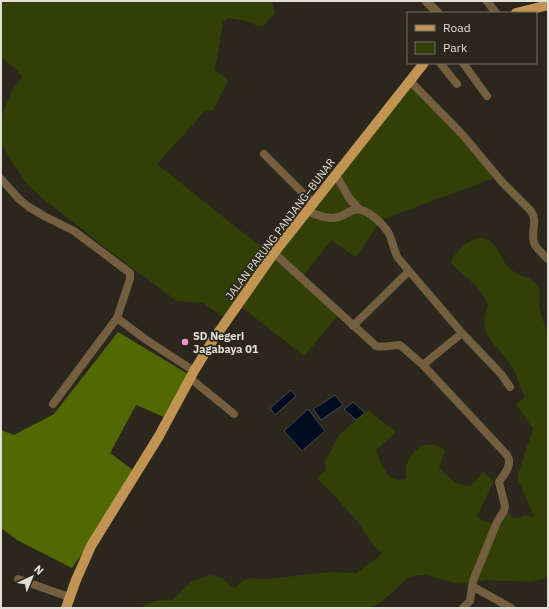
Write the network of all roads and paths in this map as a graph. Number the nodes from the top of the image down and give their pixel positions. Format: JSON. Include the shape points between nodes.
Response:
{"nodes":[{"id":1,"x":426,"y":1,"type":"edge"},
{"id":2,"x":487,"y":1,"type":"edge"},
{"id":3,"x":548,"y":5,"type":"edge"},
{"id":4,"x":437,"y":12,"type":"edge"},
{"id":5,"x":495,"y":12,"type":"edge"},
{"id":6,"x":520,"y":12,"type":"edge"},
{"id":7,"x":423,"y":64,"type":"edge"},
{"id":8,"x":441,"y":64,"type":"edge"},
{"id":9,"x":464,"y":64,"type":"edge"},
{"id":10,"x":410,"y":81,"type":"junction"},
{"id":11,"x":457,"y":84,"type":"dead end"},
{"id":12,"x":487,"y":96,"type":"dead end"},
{"id":13,"x":264,"y":154,"type":"dead end"},
{"id":14,"x":336,"y":175,"type":"junction"},
{"id":15,"x":1,"y":179,"type":"edge"},
{"id":16,"x":311,"y":208,"type":"junction"},
{"id":17,"x":359,"y":209,"type":"junction"},
{"id":18,"x":274,"y":253,"type":"junction"},
{"id":19,"x":548,"y":259,"type":"edge"},
{"id":20,"x":409,"y":271,"type":"junction"},
{"id":21,"x":117,"y":318,"type":"junction"},
{"id":22,"x":353,"y":326,"type":"junction"},
{"id":23,"x":462,"y":333,"type":"junction"},
{"id":24,"x":423,"y":365,"type":"junction"},
{"id":25,"x":192,"y":375,"type":"junction"},
{"id":26,"x":510,"y":388,"type":"dead end"},
{"id":27,"x":53,"y":404,"type":"dead end"},
{"id":28,"x":234,"y":414,"type":"dead end"},
{"id":29,"x":18,"y":579,"type":"dead end"},
{"id":30,"x":472,"y":586,"type":"junction"},
{"id":31,"x":69,"y":597,"type":"junction"},
{"id":32,"x":66,"y":608,"type":"edge"},
{"id":33,"x":463,"y":608,"type":"edge"},
{"id":34,"x":511,"y":608,"type":"edge"}],
"edges":[{"from":1,"to":4,"type":"street"},
{"from":2,"to":5,"type":"street"},
{"from":3,"to":6,"type":"main road"},
{"from":7,"to":10,"type":"main road","name":"JALAN PARUNG PANJANG–BUNAR"},
{"from":8,"to":11,"type":"street"},
{"from":9,"to":12,"type":"street"},
{"from":10,"to":14,"type":"main road","name":"JALAN PARUNG PANJANG–BUNAR"},
{"from":10,"to":19,"type":"street","via":[[531,210],[534,216],[533,240]]},
{"from":13,"to":16,"type":"street"},
{"from":14,"to":16,"type":"main road","name":"JALAN PARUNG PANJANG–BUNAR"},
{"from":14,"to":17,"type":"street","via":[[349,198]]},
{"from":15,"to":21,"type":"street","via":[[29,207],[74,231],[130,273]]},
{"from":16,"to":17,"type":"street","via":[[330,218],[342,217]]},
{"from":16,"to":18,"type":"main road","name":"JALAN PARUNG PANJANG–BUNAR"},
{"from":17,"to":20,"type":"street","via":[[372,215],[388,230],[394,251]]},
{"from":18,"to":22,"type":"street"},
{"from":18,"to":25,"type":"main road","name":"JALAN PARUNG PANJANG–BUNAR"},
{"from":20,"to":22,"type":"street"},
{"from":20,"to":23,"type":"street"},
{"from":21,"to":25,"type":"street"},
{"from":21,"to":27,"type":"street"},
{"from":22,"to":24,"type":"street","via":[[376,346],[384,348],[400,345]]},
{"from":23,"to":24,"type":"street"},
{"from":23,"to":26,"type":"street","via":[[501,374]]},
{"from":24,"to":30,"type":"street","via":[[510,460],[499,482],[504,511],[497,522]]},
{"from":25,"to":28,"type":"street"},
{"from":25,"to":31,"type":"main road","name":"JALAN PARUNG PANJANG–BUNAR","via":[[159,436],[91,546]]},
{"from":29,"to":31,"type":"street"},
{"from":30,"to":33,"type":"street","via":[[470,601]]},
{"from":30,"to":34,"type":"street"},
{"from":31,"to":32,"type":"main road","name":"JALAN PARUNG PANJANG–BUNAR"}]}
